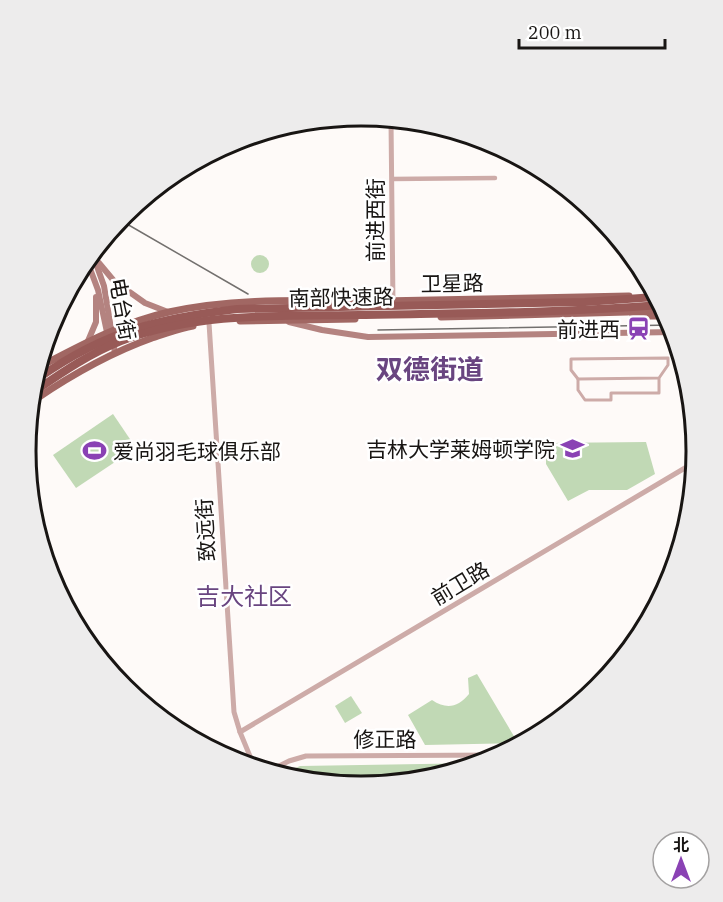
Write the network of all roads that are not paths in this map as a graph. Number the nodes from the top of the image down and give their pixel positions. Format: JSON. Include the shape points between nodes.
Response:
{"nodes":[{"id":1,"x":391,"y":127,"type":"edge"},
{"id":2,"x":495,"y":178,"type":"dead end"},
{"id":3,"x":392,"y":179,"type":"junction"},
{"id":4,"x":97,"y":261,"type":"edge"},
{"id":5,"x":96,"y":263,"type":"edge"},
{"id":6,"x":91,"y":270,"type":"edge"},
{"id":7,"x":93,"y":276,"type":"junction"},
{"id":8,"x":647,"y":295,"type":"edge"},
{"id":9,"x":647,"y":296,"type":"edge"},
{"id":10,"x":393,"y":301,"type":"junction"},
{"id":11,"x":652,"y":306,"type":"edge"},
{"id":12,"x":654,"y":309,"type":"edge"},
{"id":13,"x":654,"y":310,"type":"edge"},
{"id":14,"x":585,"y":311,"type":"junction"},
{"id":15,"x":168,"y":312,"type":"junction"},
{"id":16,"x":522,"y":316,"type":"junction"},
{"id":17,"x":657,"y":316,"type":"edge"},
{"id":18,"x":393,"y":318,"type":"junction"},
{"id":19,"x":283,"y":320,"type":"junction"},
{"id":20,"x":209,"y":324,"type":"junction"},
{"id":21,"x":109,"y":332,"type":"junction"},
{"id":22,"x":664,"y":332,"type":"edge"},
{"id":23,"x":87,"y":341,"type":"junction"},
{"id":24,"x":114,"y":352,"type":"junction"},
{"id":25,"x":48,"y":362,"type":"edge"},
{"id":26,"x":45,"y":374,"type":"edge"},
{"id":27,"x":659,"y":378,"type":"junction"},
{"id":28,"x":578,"y":379,"type":"junction"},
{"id":29,"x":42,"y":386,"type":"edge"},
{"id":30,"x":41,"y":396,"type":"edge"},
{"id":31,"x":686,"y":467,"type":"edge"},
{"id":32,"x":240,"y":732,"type":"junction"},
{"id":33,"x":480,"y":754,"type":"edge"},
{"id":34,"x":251,"y":757,"type":"edge"},
{"id":35,"x":281,"y":766,"type":"edge"}],
"edges":[{"from":1,"to":3,"type":"street","name":"前进西街"},
{"from":2,"to":3,"type":"street"},
{"from":3,"to":10,"type":"street","name":"前进西街"},
{"from":4,"to":15,"type":"main road","via":[[114,281],[145,303]]},
{"from":5,"to":21,"type":"main road","name":"电台街","via":[[104,286]]},
{"from":6,"to":7,"type":"main road","name":"电台街"},
{"from":7,"to":21,"type":"main road","name":"电台街"},
{"from":7,"to":23,"type":"main road","via":[[97,317]]},
{"from":8,"to":10,"type":"main road","name":"卫星路"},
{"from":9,"to":26,"type":"highway","name":"南部快速路","bridge":true,"via":[[585,302],[237,309],[186,315],[96,343]]},
{"from":10,"to":15,"type":"main road","name":"卫星路","via":[[241,303]]},
{"from":10,"to":18,"type":"street","name":"前进西街"},
{"from":11,"to":14,"type":"highway","name":"南部快速路","bridge":true},
{"from":12,"to":14,"type":"highway","bridge":true},
{"from":13,"to":16,"type":"main road","name":"卫星路"},
{"from":14,"to":29,"type":"highway","name":"南部快速路","bridge":true,"via":[[206,320],[121,342],[81,361]]},
{"from":15,"to":21,"type":"main road","name":"卫星路"},
{"from":16,"to":17,"type":"main road"},
{"from":16,"to":18,"type":"main road","name":"卫星路"},
{"from":18,"to":19,"type":"main road","name":"卫星路"},
{"from":19,"to":20,"type":"main road","name":"卫星路"},
{"from":19,"to":22,"type":"main road","name":"卫星路","via":[[368,337]]},
{"from":20,"to":24,"type":"main road","name":"卫星路","via":[[170,332]]},
{"from":20,"to":32,"type":"street","name":"致远街","via":[[230,679]]},
{"from":21,"to":23,"type":"main road","name":"卫星路"},
{"from":21,"to":24,"type":"main road","name":"电台街"},
{"from":23,"to":25,"type":"main road","name":"卫星路"},
{"from":24,"to":30,"type":"main road","name":"卫星路"},
{"from":27,"to":28,"type":"street"},
{"from":27,"to":28,"type":"street","via":[[659,393],[611,393],[610,400],[585,400],[578,390]]},
{"from":27,"to":28,"type":"street","via":[[668,358],[571,359],[571,370]]},
{"from":31,"to":32,"type":"street","name":"前卫路"},
{"from":32,"to":34,"type":"street","name":"致远街"},
{"from":33,"to":35,"type":"street","name":"修正路","via":[[306,756]]}]}
